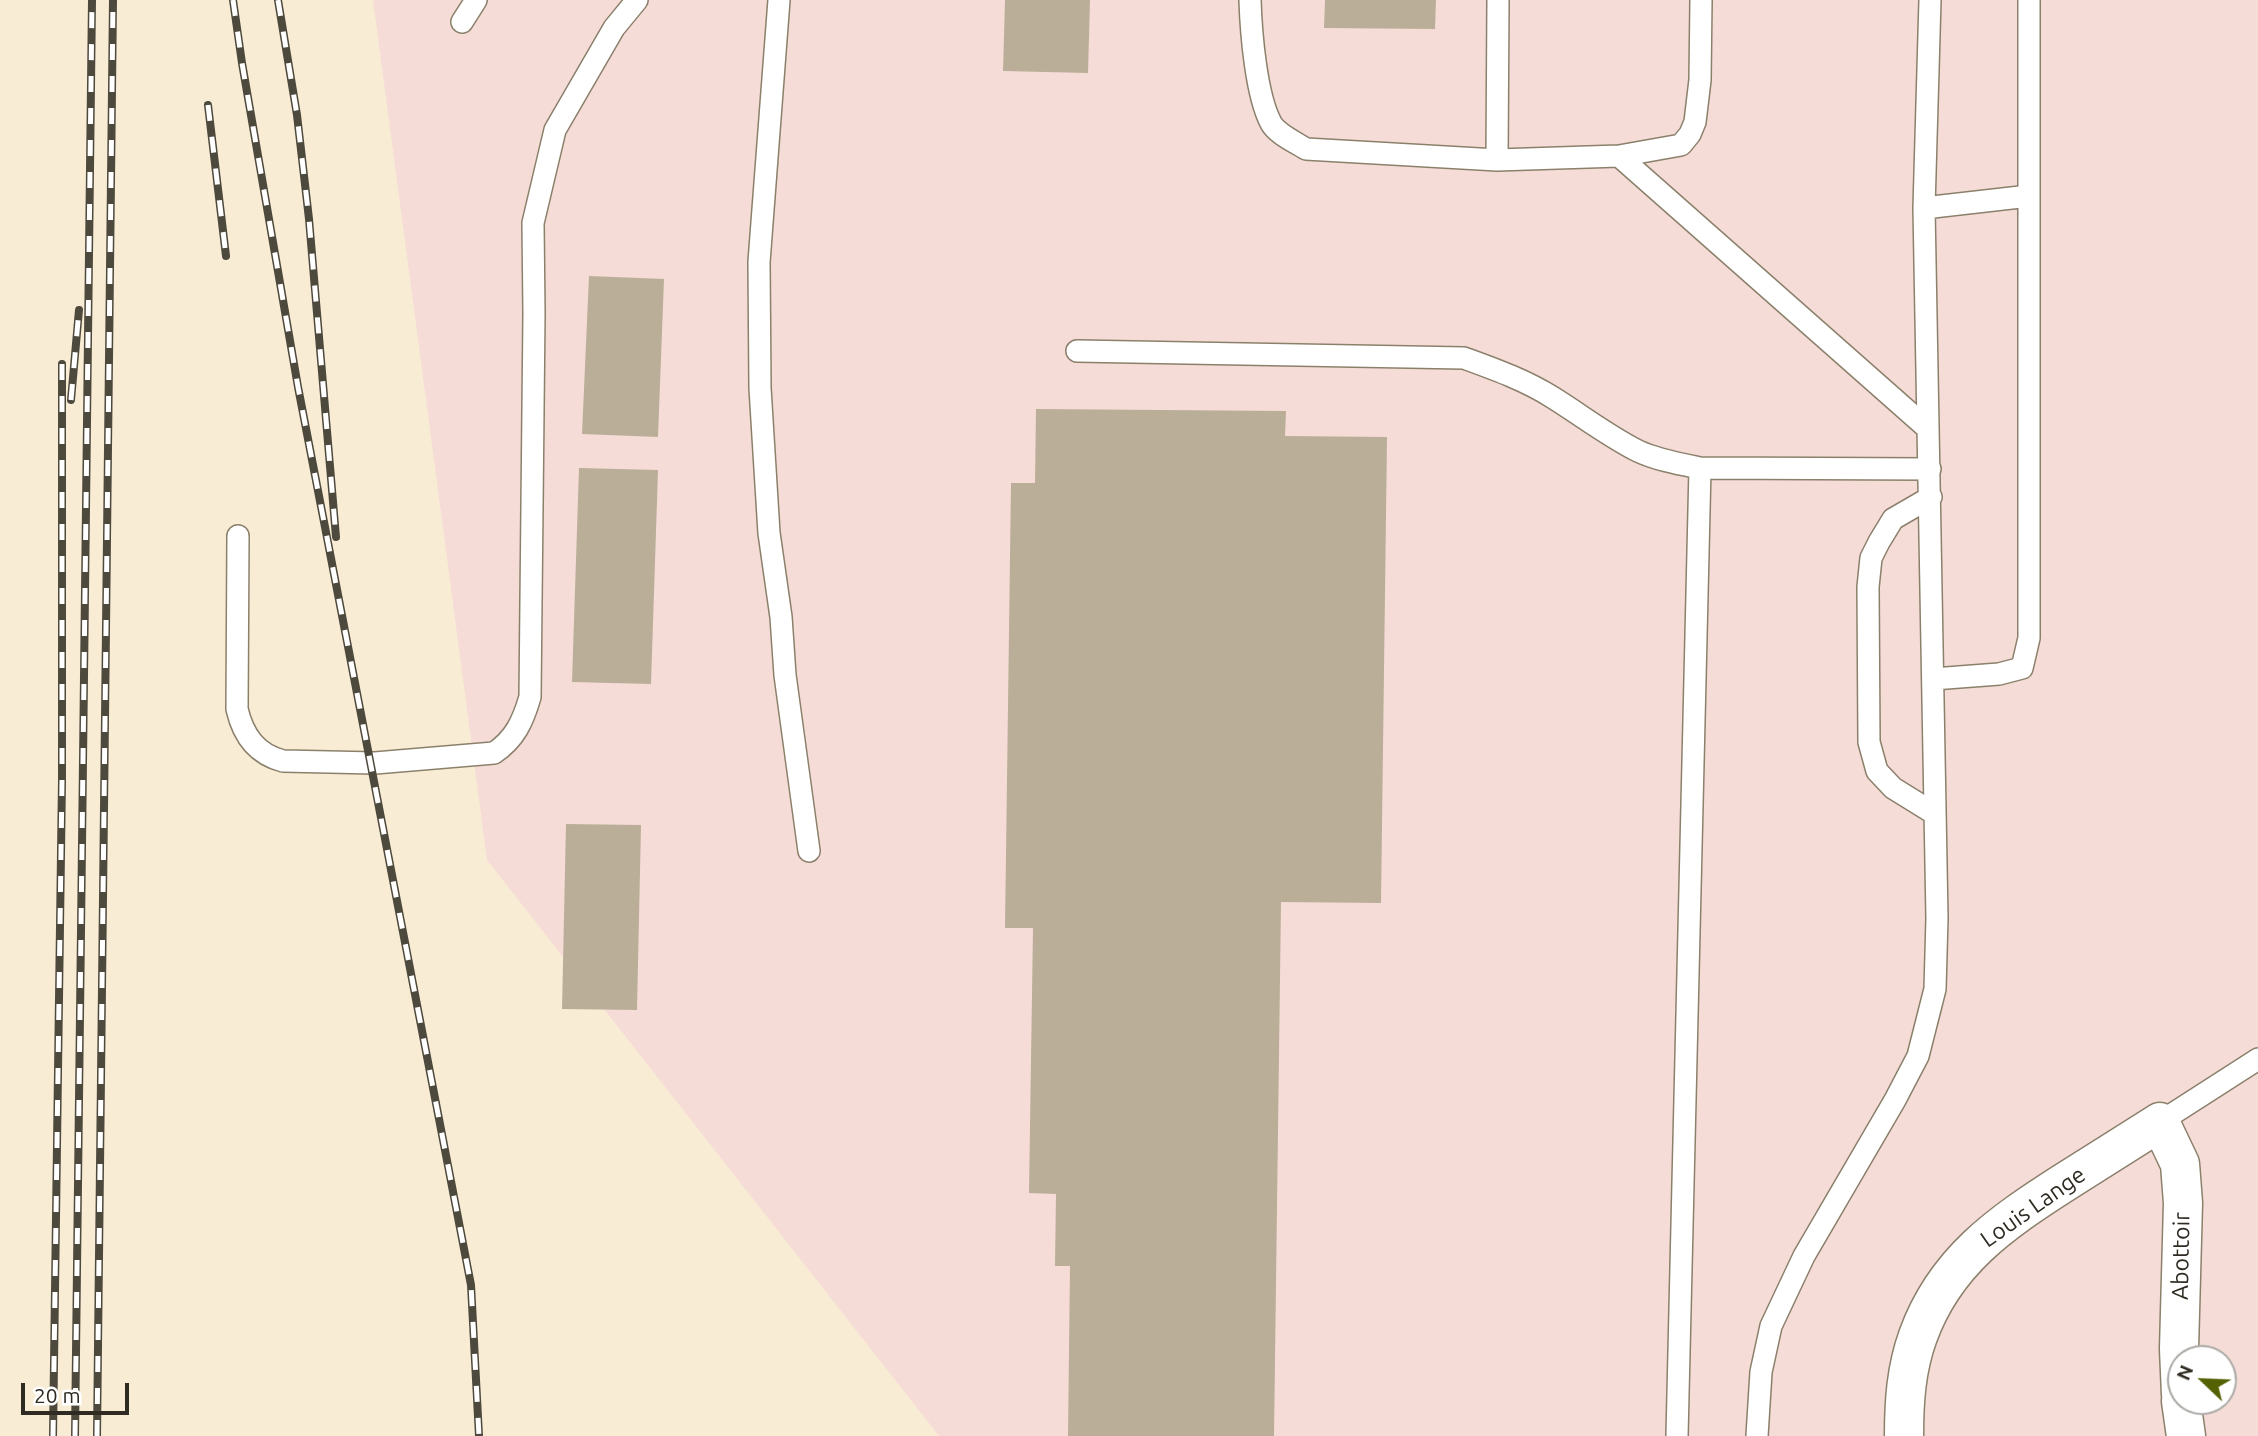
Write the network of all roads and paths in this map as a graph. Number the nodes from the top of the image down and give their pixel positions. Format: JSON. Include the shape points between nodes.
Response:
{"nodes":[{"id":1,"x":476,"y":0,"type":"edge"},
{"id":2,"x":637,"y":0,"type":"edge"},
{"id":3,"x":779,"y":0,"type":"edge"},
{"id":4,"x":1250,"y":0,"type":"edge"},
{"id":5,"x":1499,"y":0,"type":"edge"},
{"id":6,"x":1701,"y":0,"type":"edge"},
{"id":7,"x":1930,"y":0,"type":"edge"},
{"id":8,"x":2029,"y":0,"type":"edge"},
{"id":9,"x":463,"y":22,"type":"dead end"},
{"id":10,"x":1619,"y":156,"type":"junction"},
{"id":11,"x":1497,"y":160,"type":"junction"},
{"id":12,"x":2029,"y":196,"type":"junction"},
{"id":13,"x":1924,"y":208,"type":"junction"},
{"id":14,"x":1076,"y":351,"type":"dead end"},
{"id":15,"x":1927,"y":428,"type":"junction"},
{"id":16,"x":1700,"y":468,"type":"junction"},
{"id":17,"x":1930,"y":469,"type":"junction"},
{"id":18,"x":1931,"y":496,"type":"junction"},
{"id":19,"x":239,"y":536,"type":"dead end"},
{"id":20,"x":1933,"y":679,"type":"junction"},
{"id":21,"x":1935,"y":814,"type":"junction"},
{"id":22,"x":810,"y":851,"type":"dead end"},
{"id":23,"x":2258,"y":1059,"type":"edge"},
{"id":24,"x":2160,"y":1122,"type":"junction"},
{"id":25,"x":2179,"y":1345,"type":"edge"},
{"id":26,"x":2183,"y":1415,"type":"edge"},
{"id":27,"x":1677,"y":1436,"type":"edge"},
{"id":28,"x":1757,"y":1436,"type":"edge"},
{"id":29,"x":1904,"y":1436,"type":"edge"},
{"id":30,"x":2186,"y":1436,"type":"edge"}],
"edges":[{"from":1,"to":9,"type":"lane"},
{"from":2,"to":19,"type":"lane","via":[[614,28],[555,130],[533,223],[530,697],[516,732],[494,753],[375,763],[270,758],[241,728],[236,700]]},
{"from":3,"to":22,"type":"lane","via":[[759,262],[761,388],[769,533]]},
{"from":4,"to":11,"type":"lane","via":[[1251,38],[1265,105],[1272,125],[1284,135],[1306,149]]},
{"from":5,"to":11,"type":"lane"},
{"from":6,"to":10,"type":"lane","via":[[1700,80],[1690,134],[1681,145]]},
{"from":7,"to":13,"type":"lane"},
{"from":8,"to":12,"type":"lane"},
{"from":10,"to":11,"type":"lane"},
{"from":10,"to":15,"type":"lane"},
{"from":12,"to":13,"type":"lane"},
{"from":12,"to":20,"type":"lane","via":[[2026,656],[2022,668],[2012,671]]},
{"from":13,"to":15,"type":"lane"},
{"from":14,"to":16,"type":"lane","via":[[1464,358],[1550,396],[1640,452]]},
{"from":15,"to":17,"type":"lane"},
{"from":16,"to":17,"type":"lane"},
{"from":16,"to":27,"type":"lane"},
{"from":17,"to":18,"type":"lane"},
{"from":18,"to":20,"type":"lane"},
{"from":18,"to":21,"type":"lane","via":[[1893,519],[1871,558],[1869,742],[1877,771],[1893,788]]},
{"from":20,"to":21,"type":"lane"},
{"from":21,"to":28,"type":"lane","via":[[1935,989],[1918,1056],[1804,1256],[1771,1326],[1761,1372]]},
{"from":23,"to":24,"type":"lane"},
{"from":24,"to":25,"type":"street","name":"Abottoir","via":[[2180,1164]]},
{"from":24,"to":29,"type":"street","name":"Louis Lange","via":[[2012,1217],[1965,1257],[1940,1291],[1917,1337],[1904,1399]]},
{"from":26,"to":30,"type":"street"}]}
